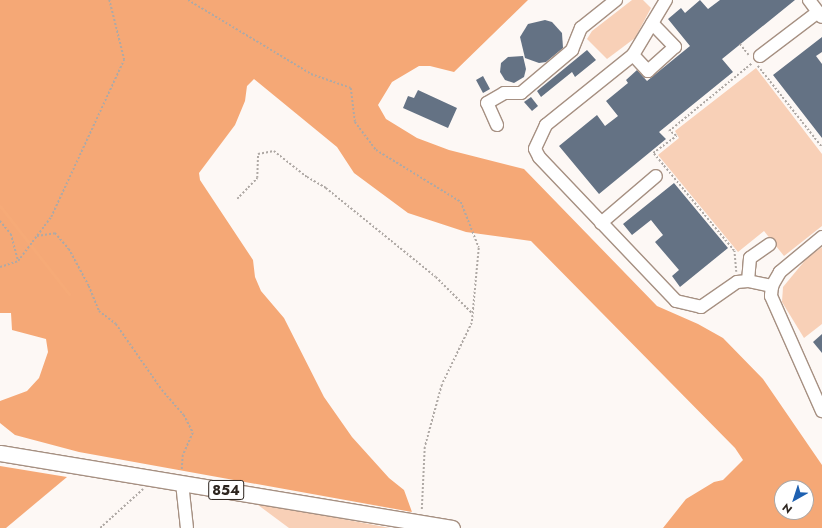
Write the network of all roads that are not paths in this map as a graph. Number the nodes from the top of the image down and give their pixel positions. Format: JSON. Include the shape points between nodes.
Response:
{"nodes":[{"id":1,"x":809,"y":0,"type":"edge"},
{"id":2,"x":613,"y":1,"type":"edge"},
{"id":3,"x":661,"y":2,"type":"edge"},
{"id":4,"x":820,"y":14,"type":"edge"},
{"id":5,"x":652,"y":23,"type":"junction"},
{"id":6,"x":633,"y":55,"type":"junction"},
{"id":7,"x":757,"y":59,"type":"road end"},
{"id":8,"x":497,"y":125,"type":"dead end"},
{"id":9,"x":656,"y":176,"type":"dead end"},
{"id":10,"x":601,"y":223,"type":"junction"},
{"id":11,"x":822,"y":237,"type":"edge"},
{"id":12,"x":770,"y":244,"type":"dead end"},
{"id":13,"x":742,"y":282,"type":"junction"},
{"id":14,"x":772,"y":286,"type":"junction"},
{"id":15,"x":822,"y":411,"type":"edge"},
{"id":16,"x":0,"y":453,"type":"edge"},
{"id":17,"x":182,"y":483,"type":"junction"},
{"id":18,"x":187,"y":528,"type":"edge"},
{"id":19,"x":452,"y":528,"type":"edge"}],
"edges":[{"from":1,"to":4,"type":"street"},
{"from":2,"to":8,"type":"street","via":[[581,28],[572,50],[522,93],[504,93],[487,104]]},
{"from":3,"to":5,"type":"street"},
{"from":4,"to":7,"type":"street"},
{"from":5,"to":6,"type":"street"},
{"from":5,"to":6,"type":"street","via":[[675,47],[648,71]]},
{"from":6,"to":10,"type":"street","via":[[546,125],[535,148],[539,157]]},
{"from":9,"to":10,"type":"street"},
{"from":10,"to":13,"type":"street","via":[[676,301],[701,306]]},
{"from":11,"to":14,"type":"street","via":[[788,263]]},
{"from":12,"to":13,"type":"street","via":[[750,258]]},
{"from":13,"to":14,"type":"street"},
{"from":14,"to":15,"type":"street","via":[[772,296]]},
{"from":16,"to":17,"type":"main road","number":"854"},
{"from":17,"to":18,"type":"street"},
{"from":17,"to":19,"type":"main road","number":"854"}]}
